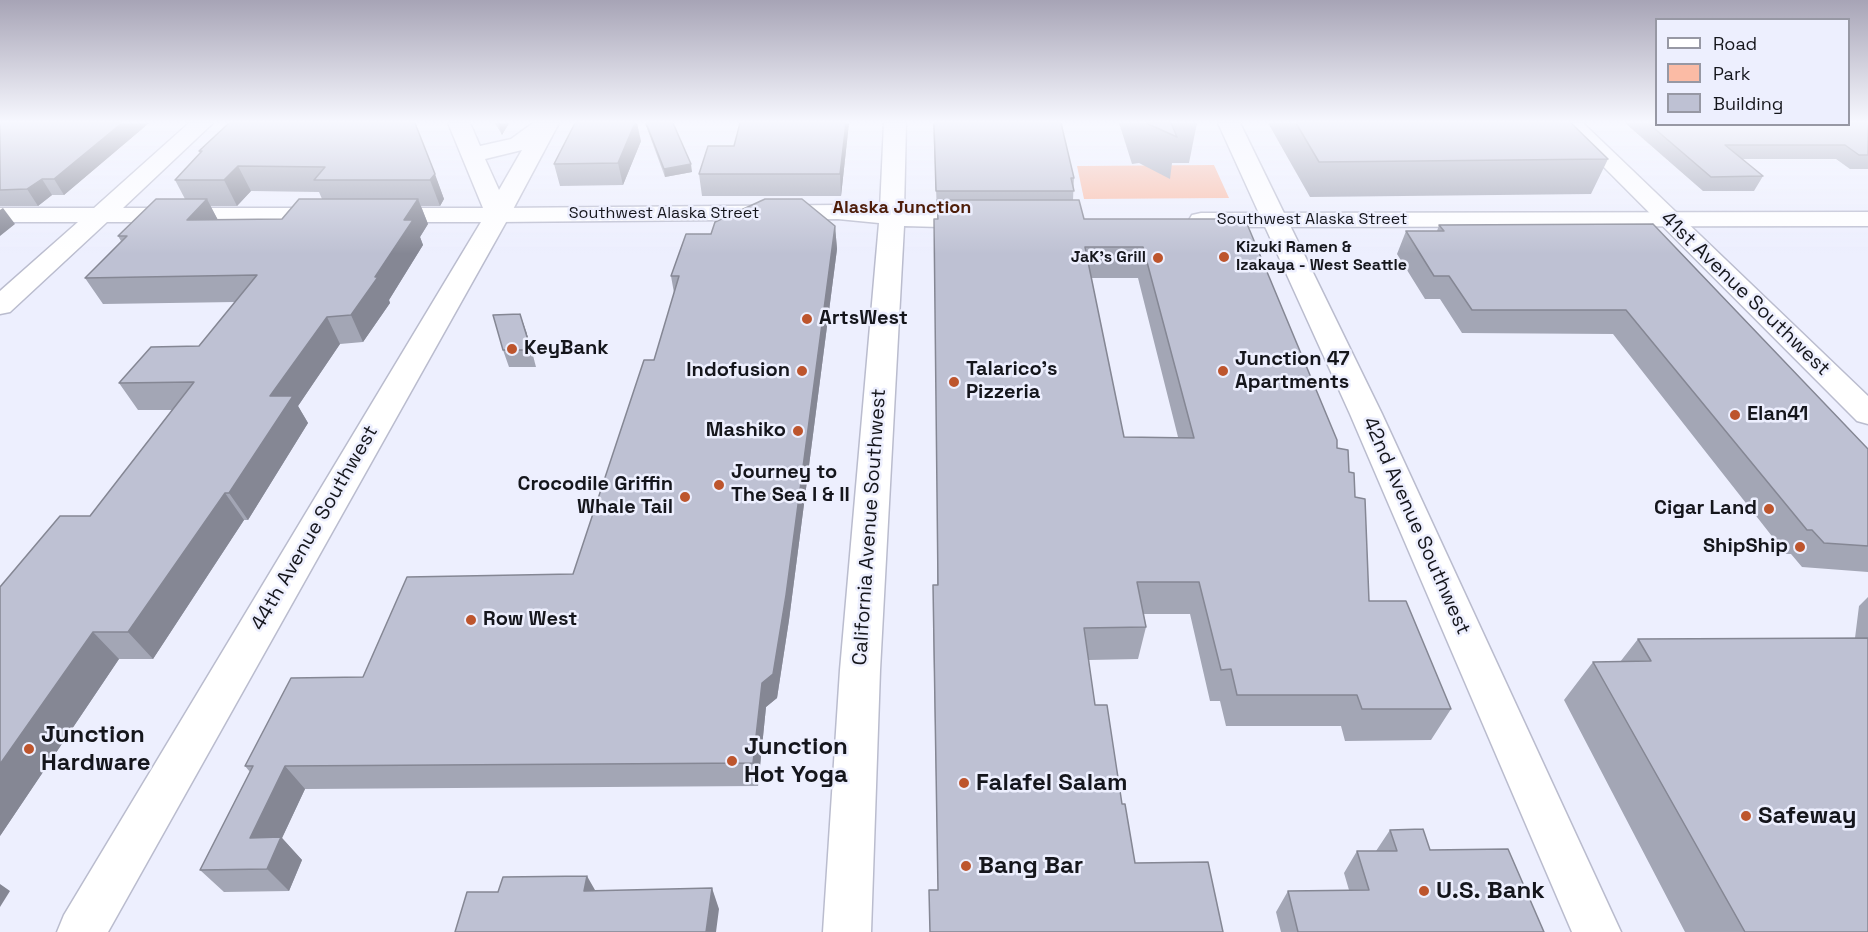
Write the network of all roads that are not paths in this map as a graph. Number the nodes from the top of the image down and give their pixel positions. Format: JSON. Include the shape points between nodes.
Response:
{"nodes":[{"id":1,"x":155,"y":166,"type":"edge"},
{"id":2,"x":477,"y":166,"type":"edge"},
{"id":3,"x":524,"y":166,"type":"edge"},
{"id":4,"x":894,"y":166,"type":"edge"},
{"id":5,"x":1250,"y":166,"type":"edge"},
{"id":6,"x":1615,"y":166,"type":"edge"},
{"id":7,"x":498,"y":214,"type":"junction"},
{"id":8,"x":0,"y":215,"type":"edge"},
{"id":9,"x":103,"y":215,"type":"junction"},
{"id":10,"x":892,"y":218,"type":"junction"},
{"id":11,"x":1668,"y":219,"type":"junction"},
{"id":12,"x":1868,"y":219,"type":"edge"},
{"id":13,"x":1175,"y":220,"type":"edge"},
{"id":14,"x":1276,"y":220,"type":"junction"},
{"id":15,"x":996,"y":221,"type":"edge"},
{"id":16,"x":0,"y":306,"type":"edge"},
{"id":17,"x":1868,"y":414,"type":"edge"},
{"id":18,"x":81,"y":932,"type":"edge"},
{"id":19,"x":847,"y":932,"type":"edge"},
{"id":20,"x":1597,"y":932,"type":"edge"}],
"edges":[{"from":1,"to":9,"type":"street"},
{"from":2,"to":7,"type":"street"},
{"from":3,"to":7,"type":"street","name":"44th Avenue Southwest"},
{"from":4,"to":10,"type":"street","name":"California Avenue Southwest"},
{"from":5,"to":14,"type":"street","name":"42nd Avenue Southwest"},
{"from":6,"to":11,"type":"street","name":"41st Avenue Southwest"},
{"from":7,"to":9,"type":"street","name":"Southwest Alaska Street"},
{"from":7,"to":10,"type":"street","name":"Southwest Alaska Street","via":[[838,212]]},
{"from":7,"to":18,"type":"street","name":"44th Avenue Southwest"},
{"from":8,"to":9,"type":"street","name":"Southwest Alaska Street"},
{"from":9,"to":16,"type":"street"},
{"from":10,"to":15,"type":"street","name":"Southwest Alaska Street"},
{"from":10,"to":19,"type":"street","name":"California Avenue Southwest","via":[[860,670]]},
{"from":11,"to":12,"type":"street","name":"Southwest Alaska Street"},
{"from":11,"to":14,"type":"street","name":"Southwest Alaska Street"},
{"from":11,"to":17,"type":"street","name":"41st Avenue Southwest"},
{"from":13,"to":14,"type":"street","name":"Southwest Alaska Street"},
{"from":14,"to":20,"type":"street","name":"42nd Avenue Southwest"}]}
